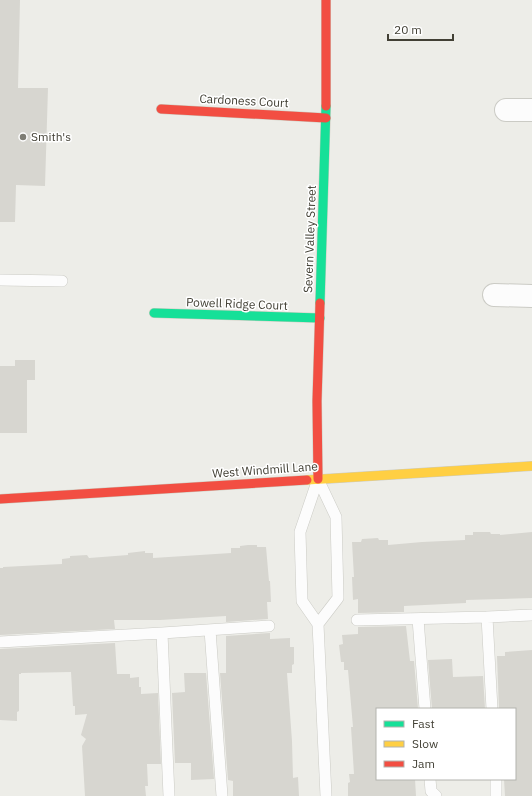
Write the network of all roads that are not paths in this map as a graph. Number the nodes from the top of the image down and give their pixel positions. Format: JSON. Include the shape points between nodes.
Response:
{"nodes":[{"id":1,"x":326,"y":0,"type":"edge"},
{"id":2,"x":161,"y":109,"type":"dead end"},
{"id":3,"x":506,"y":110,"type":"dead end"},
{"id":4,"x":532,"y":110,"type":"edge"},
{"id":5,"x":326,"y":118,"type":"junction"},
{"id":6,"x":0,"y":280,"type":"edge"},
{"id":7,"x":62,"y":281,"type":"dead end"},
{"id":8,"x":494,"y":295,"type":"dead end"},
{"id":9,"x":532,"y":296,"type":"edge"},
{"id":10,"x":154,"y":313,"type":"dead end"},
{"id":11,"x":320,"y":318,"type":"junction"},
{"id":12,"x":532,"y":466,"type":"edge"},
{"id":13,"x":318,"y":479,"type":"junction"},
{"id":14,"x":0,"y":499,"type":"edge"},
{"id":15,"x":532,"y":615,"type":"edge"},
{"id":16,"x":487,"y":617,"type":"junction"},
{"id":17,"x":418,"y":618,"type":"junction"},
{"id":18,"x":357,"y":620,"type":"dead end"},
{"id":19,"x":318,"y":624,"type":"junction"},
{"id":20,"x":269,"y":626,"type":"dead end"},
{"id":21,"x":210,"y":630,"type":"junction"},
{"id":22,"x":162,"y":633,"type":"junction"},
{"id":23,"x":0,"y":642,"type":"edge"},
{"id":24,"x":425,"y":708,"type":"edge"},
{"id":25,"x":492,"y":708,"type":"edge"},
{"id":26,"x":430,"y":780,"type":"edge"},
{"id":27,"x":496,"y":780,"type":"edge"},
{"id":28,"x":169,"y":796,"type":"edge"},
{"id":29,"x":222,"y":796,"type":"edge"},
{"id":30,"x":326,"y":796,"type":"edge"},
{"id":31,"x":436,"y":796,"type":"edge"},
{"id":32,"x":496,"y":796,"type":"edge"}],
"edges":[{"from":1,"to":5,"type":"street","name":"Severn Valley Street"},
{"from":2,"to":5,"type":"street","name":"Cardoness Court"},
{"from":3,"to":4,"type":"street"},
{"from":5,"to":11,"type":"street","name":"Severn Valley Street"},
{"from":6,"to":7,"type":"lane"},
{"from":8,"to":9,"type":"street"},
{"from":10,"to":11,"type":"street","name":"Powell Ridge Court"},
{"from":11,"to":13,"type":"street","name":"Severn Valley Street"},
{"from":12,"to":13,"type":"street","name":"West Windmill Lane"},
{"from":13,"to":14,"type":"street","name":"West Windmill Lane"},
{"from":13,"to":19,"type":"lane","via":[[300,532],[302,601]]},
{"from":13,"to":19,"type":"lane","via":[[336,517],[338,598]]},
{"from":15,"to":16,"type":"lane"},
{"from":16,"to":17,"type":"lane"},
{"from":16,"to":25,"type":"lane"},
{"from":17,"to":18,"type":"lane"},
{"from":17,"to":24,"type":"lane"},
{"from":19,"to":30,"type":"lane"},
{"from":20,"to":21,"type":"lane"},
{"from":21,"to":22,"type":"lane"},
{"from":21,"to":29,"type":"lane"},
{"from":22,"to":23,"type":"lane"},
{"from":22,"to":28,"type":"lane"},
{"from":26,"to":31,"type":"lane","via":[[432,791]]},
{"from":27,"to":32,"type":"lane"}]}
